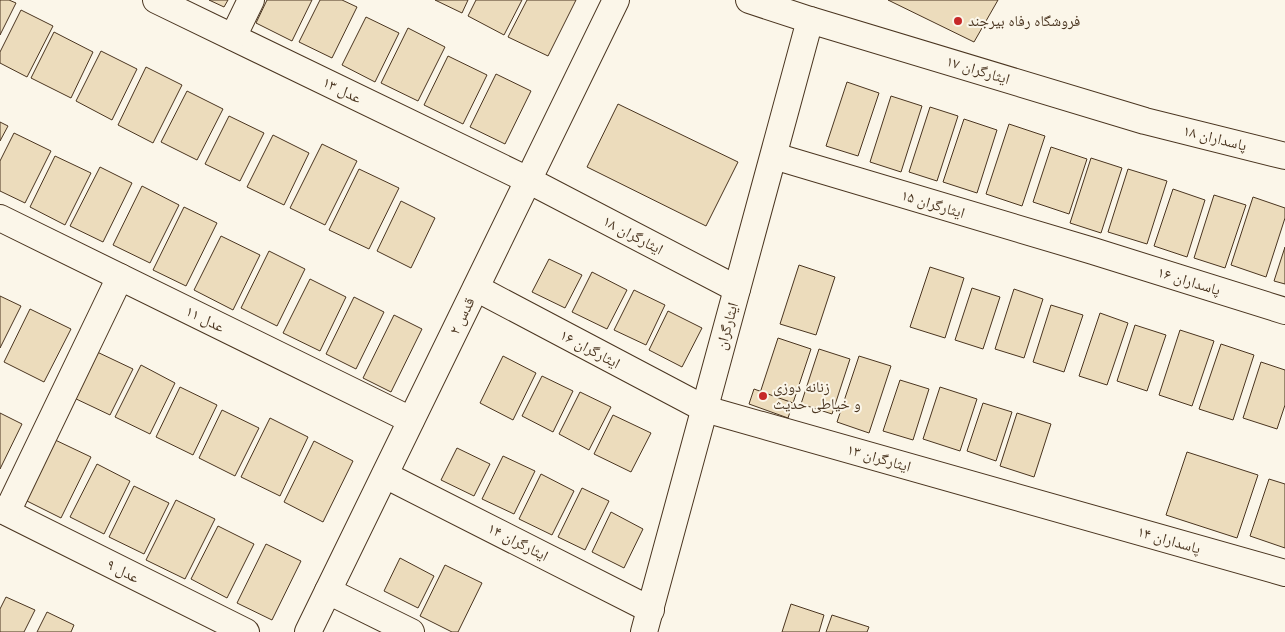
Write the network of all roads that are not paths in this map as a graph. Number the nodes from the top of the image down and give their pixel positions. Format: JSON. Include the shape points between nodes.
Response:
{"nodes":[{"id":1,"x":156,"y":0,"type":"edge"},
{"id":2,"x":251,"y":0,"type":"edge"},
{"id":3,"x":616,"y":0,"type":"edge"},
{"id":4,"x":749,"y":0,"type":"edge"},
{"id":5,"x":810,"y":20,"type":"junction"},
{"id":6,"x":233,"y":37,"type":"junction"},
{"id":7,"x":1144,"y":120,"type":"joint"},
{"id":8,"x":774,"y":156,"type":"junction"},
{"id":9,"x":1285,"y":156,"type":"edge"},
{"id":10,"x":528,"y":180,"type":"junction"},
{"id":11,"x":0,"y":218,"type":"edge"},
{"id":12,"x":1093,"y":252,"type":"joint"},
{"id":13,"x":120,"y":277,"type":"junction"},
{"id":14,"x":476,"y":288,"type":"junction"},
{"id":15,"x":737,"y":290,"type":"junction"},
{"id":16,"x":1285,"y":311,"type":"edge"},
{"id":17,"x":705,"y":409,"type":"junction"},
{"id":18,"x":411,"y":420,"type":"junction"},
{"id":19,"x":385,"y":475,"type":"junction"},
{"id":20,"x":1052,"y":507,"type":"joint"},
{"id":21,"x":3,"y":511,"type":"edge"},
{"id":22,"x":1285,"y":573,"type":"edge"},
{"id":23,"x":328,"y":591,"type":"junction"},
{"id":24,"x":648,"y":621,"type":"edge"},
{"id":25,"x":246,"y":632,"type":"edge"},
{"id":26,"x":308,"y":632,"type":"edge"},
{"id":27,"x":411,"y":632,"type":"edge"}],
"edges":[{"from":1,"to":6,"type":"street","name":"عدل ۱۳"},
{"from":2,"to":6,"type":"street"},
{"from":3,"to":10,"type":"street","name":"قدس ۲"},
{"from":4,"to":5,"type":"street","name":"ایثارگران ۱۷"},
{"from":5,"to":7,"type":"street","name":"ایثارگران ۱۷"},
{"from":5,"to":8,"type":"street","name":"ایثارگران"},
{"from":6,"to":10,"type":"street","name":"عدل ۱۳"},
{"from":7,"to":9,"type":"street","name":"پاسداران ۱۸"},
{"from":8,"to":12,"type":"street","name":"ایثارگران ۱۵"},
{"from":8,"to":15,"type":"street","name":"ایثارگران"},
{"from":10,"to":14,"type":"street","name":"قدس ۲"},
{"from":10,"to":15,"type":"street","name":"ایثارگران ۱۸"},
{"from":11,"to":13,"type":"street","name":"عدل ۱۱"},
{"from":12,"to":16,"type":"street","name":"پاسداران ۱۶"},
{"from":13,"to":18,"type":"street","name":"عدل ۱۱"},
{"from":13,"to":21,"type":"street"},
{"from":14,"to":17,"type":"street","name":"ایثارگران ۱۶"},
{"from":14,"to":18,"type":"street","name":"قدس ۲"},
{"from":15,"to":17,"type":"street","name":"ایثارگران"},
{"from":17,"to":20,"type":"street","name":"ایثارگران ۱۳"},
{"from":17,"to":24,"type":"street","name":"ایثارگران"},
{"from":18,"to":19,"type":"street","name":"قدس ۲"},
{"from":19,"to":23,"type":"street","name":"قدس ۲"},
{"from":19,"to":24,"type":"street","name":"ایثارگران ۱۴"},
{"from":20,"to":22,"type":"street","name":"پاسداران ۱۴"},
{"from":21,"to":25,"type":"street","name":"عدل ۹"},
{"from":23,"to":26,"type":"street","name":"قدس ۲"},
{"from":23,"to":27,"type":"street"}]}
